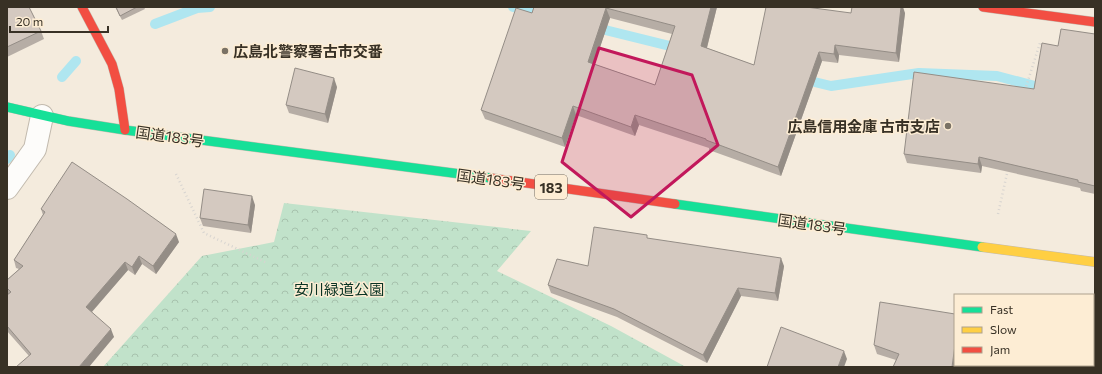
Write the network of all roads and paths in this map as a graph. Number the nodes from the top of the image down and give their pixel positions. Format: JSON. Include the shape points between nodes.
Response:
{"nodes":[{"id":1,"x":82,"y":7,"type":"edge"},
{"id":2,"x":983,"y":7,"type":"edge"},
{"id":3,"x":1055,"y":12,"type":"edge"},
{"id":4,"x":1095,"y":22,"type":"edge"},
{"id":5,"x":1030,"y":72,"type":"dead end"},
{"id":6,"x":1024,"y":92,"type":"edge"},
{"id":7,"x":7,"y":107,"type":"edge"},
{"id":8,"x":42,"y":116,"type":"junction"},
{"id":9,"x":125,"y":130,"type":"junction"},
{"id":10,"x":1008,"y":168,"type":"edge"},
{"id":11,"x":176,"y":174,"type":"dead end"},
{"id":12,"x":7,"y":188,"type":"edge"},
{"id":13,"x":998,"y":214,"type":"dead end"},
{"id":14,"x":1095,"y":262,"type":"edge"},
{"id":15,"x":266,"y":263,"type":"dead end"}],
"edges":[{"from":1,"to":9,"type":"main road","via":[[112,64],[119,89]]},
{"from":2,"to":3,"type":"main road"},
{"from":3,"to":4,"type":"main road"},
{"from":5,"to":6,"type":"path"},
{"from":7,"to":8,"type":"main road","name":"国道183号","number":"183"},
{"from":8,"to":9,"type":"main road","name":"国道183号","number":"183"},
{"from":8,"to":12,"type":"street","via":[[35,149]]},
{"from":9,"to":14,"type":"main road","name":"国道183号","number":"183"},
{"from":10,"to":13,"type":"path"},
{"from":11,"to":15,"type":"path","via":[[204,233]]}]}
